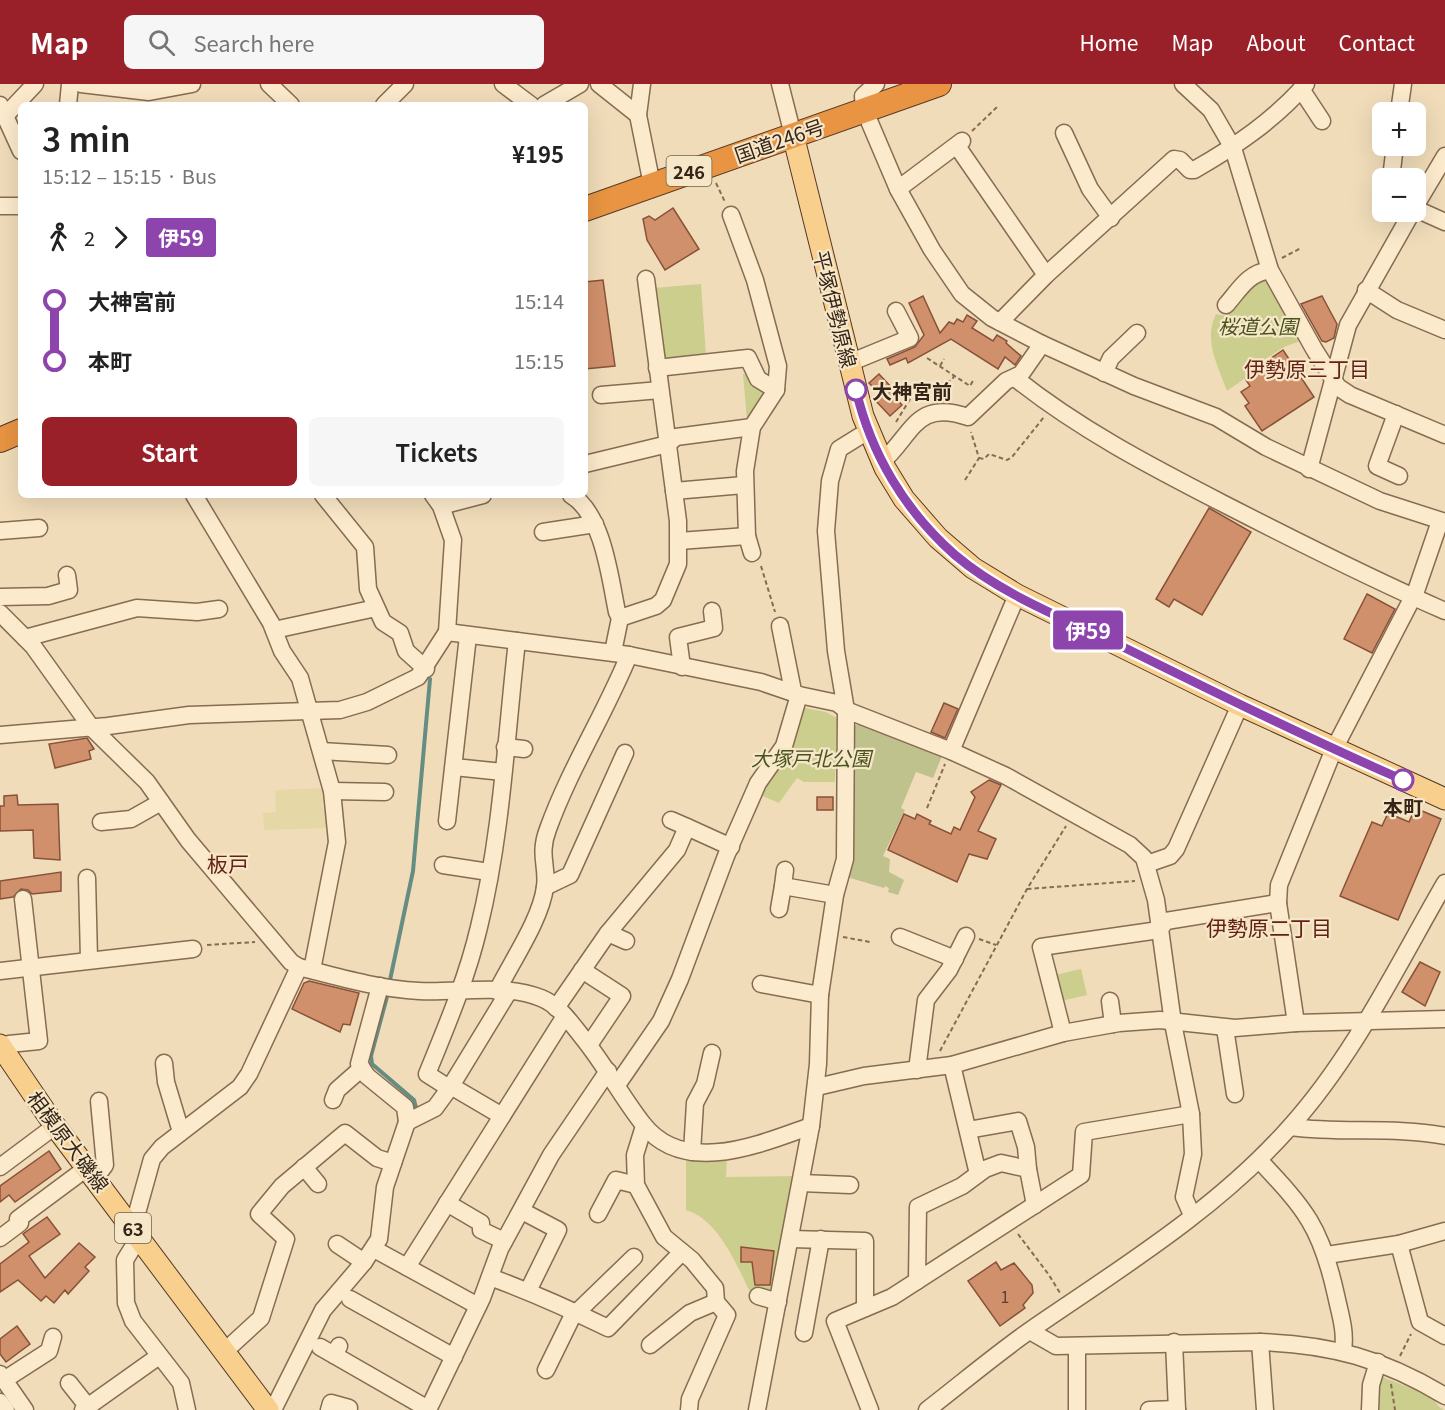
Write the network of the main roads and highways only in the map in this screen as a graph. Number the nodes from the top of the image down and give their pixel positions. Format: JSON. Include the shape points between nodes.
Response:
{"nodes":[{"id":1,"x":939,"y":84,"type":"edge"},
{"id":2,"x":793,"y":135,"type":"junction"},
{"id":3,"x":588,"y":208,"type":"edge"},
{"id":4,"x":18,"y":432,"type":"edge"},
{"id":5,"x":0,"y":440,"type":"edge"},
{"id":6,"x":1445,"y":799,"type":"edge"},
{"id":7,"x":2,"y":1048,"type":"edge"},
{"id":8,"x":271,"y":1410,"type":"edge"}],
"edges":[{"from":1,"to":2,"type":"highway","name":"国道246号","number":"246"},
{"from":2,"to":3,"type":"highway","name":"国道246号","number":"246"},
{"from":2,"to":6,"type":"main road","name":"平塚伊勢原線","via":[[868,431],[904,499],[938,538],[973,568],[1017,595],[1240,705]]},
{"from":4,"to":5,"type":"highway"},
{"from":7,"to":8,"type":"main road","name":"相模原大磯線","number":"63","via":[[56,1126]]}]}
